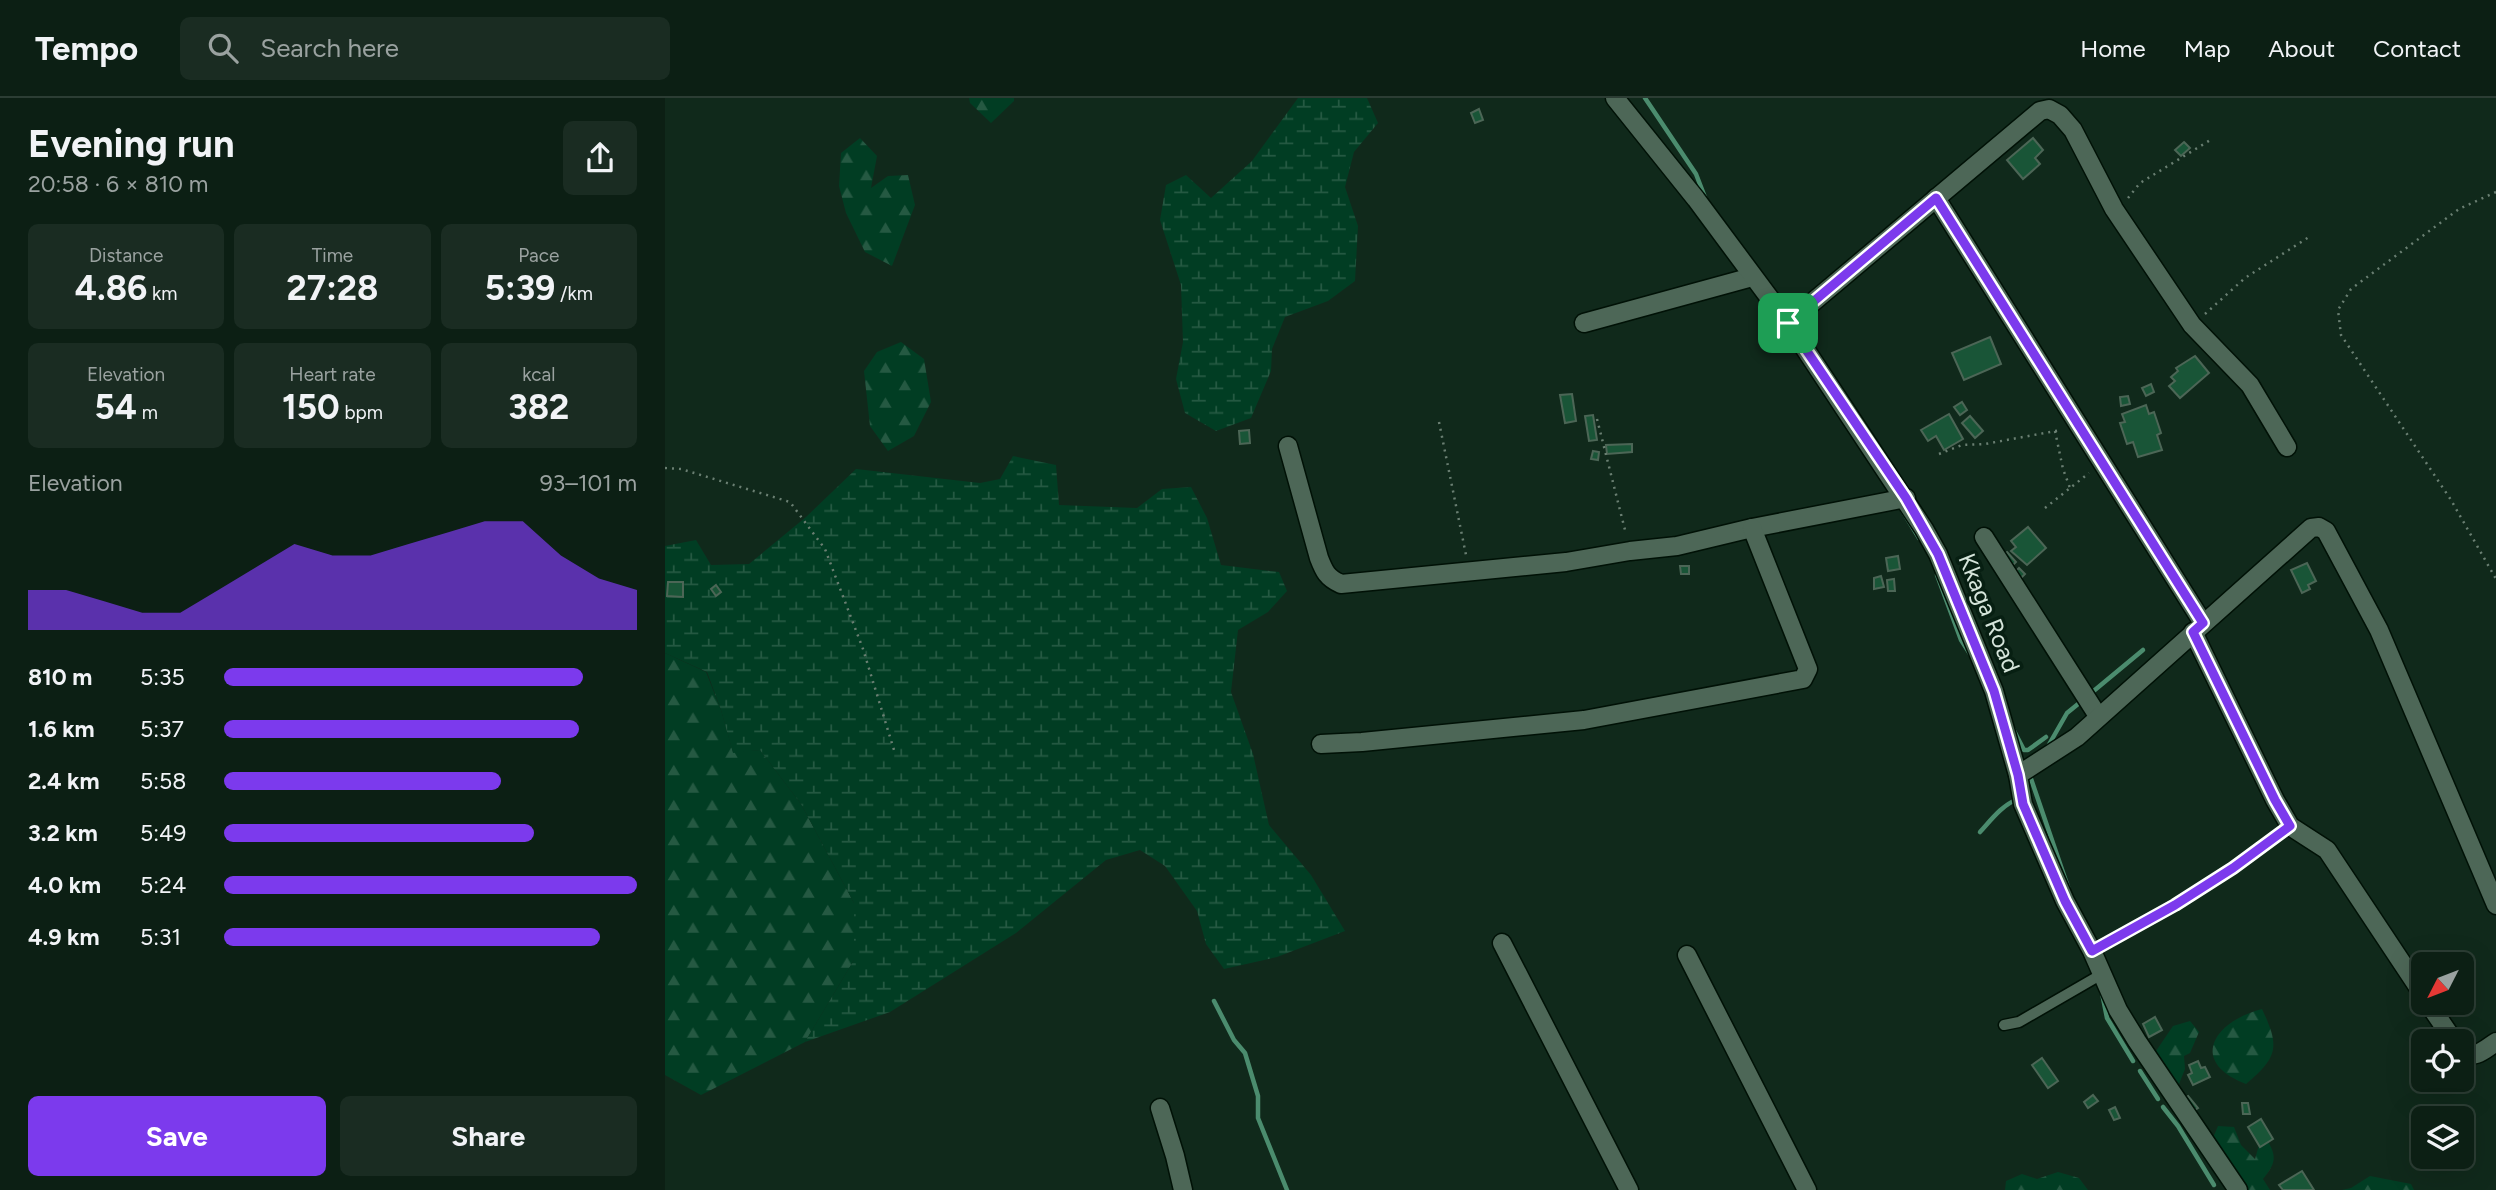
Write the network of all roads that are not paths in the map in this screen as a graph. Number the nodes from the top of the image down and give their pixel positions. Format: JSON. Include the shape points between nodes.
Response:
{"nodes":[{"id":1,"x":1615,"y":98,"type":"edge"},
{"id":2,"x":1936,"y":198,"type":"junction"},
{"id":3,"x":1752,"y":277,"type":"junction"},
{"id":4,"x":1584,"y":323,"type":"dead end"},
{"id":5,"x":1788,"y":323,"type":"junction"},
{"id":6,"x":1288,"y":446,"type":"dead end"},
{"id":7,"x":2287,"y":447,"type":"dead end"},
{"id":8,"x":1906,"y":498,"type":"junction"},
{"id":9,"x":1752,"y":528,"type":"junction"},
{"id":10,"x":1984,"y":537,"type":"dead end"},
{"id":11,"x":2198,"y":627,"type":"junction"},
{"id":12,"x":2098,"y":716,"type":"junction"},
{"id":13,"x":1321,"y":744,"type":"dead end"},
{"id":14,"x":2018,"y":775,"type":"junction"},
{"id":15,"x":2496,"y":905,"type":"edge"},
{"id":16,"x":1502,"y":943,"type":"dead end"},
{"id":17,"x":1686,"y":955,"type":"dead end"},
{"id":18,"x":2102,"y":974,"type":"junction"},
{"id":19,"x":2411,"y":976,"type":"edge"},
{"id":20,"x":2004,"y":1025,"type":"dead end"},
{"id":21,"x":2496,"y":1042,"type":"edge"},
{"id":22,"x":2474,"y":1055,"type":"edge"},
{"id":23,"x":1160,"y":1108,"type":"dead end"},
{"id":24,"x":1182,"y":1190,"type":"edge"},
{"id":25,"x":1629,"y":1190,"type":"edge"},
{"id":26,"x":1807,"y":1190,"type":"edge"},
{"id":27,"x":2238,"y":1190,"type":"edge"}],
"edges":[{"from":1,"to":3,"type":"street","name":"Kkaga Road"},
{"from":2,"to":5,"type":"street"},
{"from":2,"to":7,"type":"street","via":[[2040,111],[2049,109],[2060,115],[2073,130],[2114,209],[2192,325],[2250,385]]},
{"from":2,"to":11,"type":"street","via":[[2102,462]]},
{"from":3,"to":4,"type":"street"},
{"from":3,"to":5,"type":"street","name":"Kkaga Road"},
{"from":5,"to":8,"type":"street","name":"Kkaga Road"},
{"from":6,"to":9,"type":"street","via":[[1324,572],[1341,584],[1566,562],[1677,546]]},
{"from":8,"to":9,"type":"street"},
{"from":8,"to":14,"type":"street","name":"Kkaga Road","via":[[1938,554],[1994,691]]},
{"from":9,"to":13,"type":"street","via":[[1808,669],[1803,679],[1584,720]]},
{"from":10,"to":12,"type":"street"},
{"from":11,"to":12,"type":"street"},
{"from":11,"to":15,"type":"street","via":[[2311,528],[2326,531],[2379,630]]},
{"from":11,"to":19,"type":"street","via":[[2290,826],[2327,850]]},
{"from":12,"to":14,"type":"street","via":[[2077,737]]},
{"from":14,"to":18,"type":"street","name":"Kkaga Road","via":[[2023,804]]},
{"from":16,"to":25,"type":"street"},
{"from":17,"to":26,"type":"street"},
{"from":18,"to":20,"type":"lane","via":[[2019,1022]]},
{"from":18,"to":27,"type":"street","name":"Kkaga Road","via":[[2137,1041]]},
{"from":21,"to":22,"type":"street"},
{"from":23,"to":24,"type":"street"}]}
